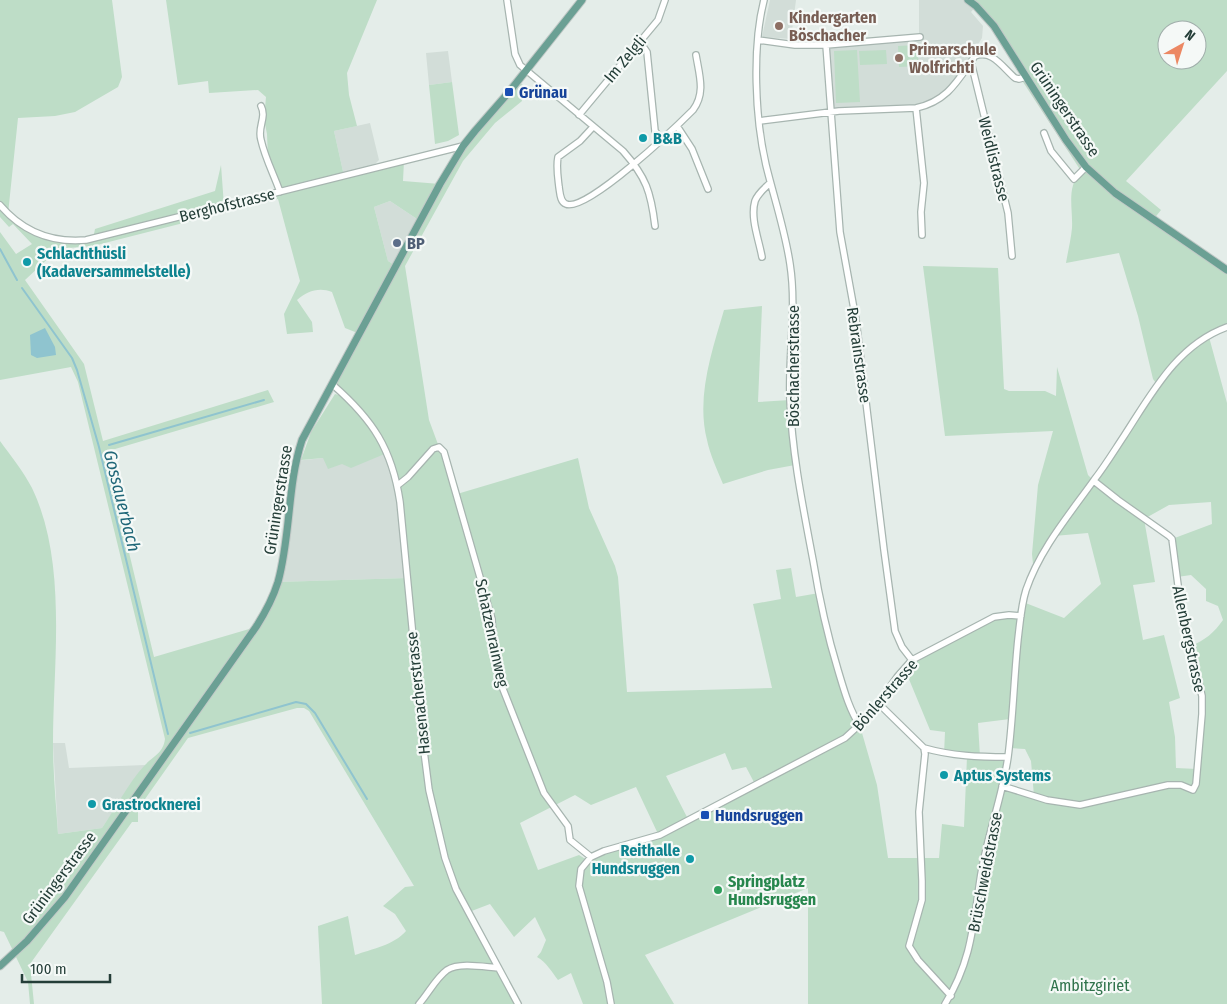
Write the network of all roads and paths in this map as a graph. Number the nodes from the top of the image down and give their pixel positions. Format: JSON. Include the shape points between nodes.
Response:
{"nodes":[{"id":1,"x":507,"y":0,"type":"edge"},
{"id":2,"x":582,"y":0,"type":"edge"},
{"id":3,"x":665,"y":0,"type":"edge"},
{"id":4,"x":764,"y":0,"type":"edge"},
{"id":5,"x":968,"y":0,"type":"edge"},
{"id":6,"x":920,"y":37,"type":"dead end"},
{"id":7,"x":758,"y":40,"type":"junction"},
{"id":8,"x":640,"y":42,"type":"junction"},
{"id":9,"x":826,"y":45,"type":"junction"},
{"id":10,"x":696,"y":55,"type":"dead end"},
{"id":11,"x":971,"y":62,"type":"junction"},
{"id":12,"x":526,"y":70,"type":"junction"},
{"id":13,"x":1026,"y":76,"type":"junction"},
{"id":14,"x":261,"y":106,"type":"dead end"},
{"id":15,"x":916,"y":108,"type":"junction"},
{"id":16,"x":831,"y":112,"type":"junction"},
{"id":17,"x":578,"y":115,"type":"junction"},
{"id":18,"x":759,"y":121,"type":"junction"},
{"id":19,"x":677,"y":126,"type":"junction"},
{"id":20,"x":593,"y":127,"type":"junction"},
{"id":21,"x":1044,"y":134,"type":"dead end"},
{"id":22,"x":661,"y":139,"type":"junction"},
{"id":23,"x":463,"y":146,"type":"junction"},
{"id":24,"x":634,"y":164,"type":"junction"},
{"id":25,"x":1086,"y":167,"type":"junction"},
{"id":26,"x":770,"y":183,"type":"junction"},
{"id":27,"x":708,"y":189,"type":"dead end"},
{"id":28,"x":280,"y":192,"type":"junction"},
{"id":29,"x":0,"y":204,"type":"edge"},
{"id":30,"x":655,"y":226,"type":"dead end"},
{"id":31,"x":922,"y":235,"type":"dead end"},
{"id":32,"x":1012,"y":256,"type":"dead end"},
{"id":33,"x":762,"y":257,"type":"dead end"},
{"id":34,"x":1227,"y":270,"type":"edge"},
{"id":35,"x":1227,"y":327,"type":"edge"},
{"id":36,"x":333,"y":385,"type":"junction"},
{"id":37,"x":1094,"y":481,"type":"junction"},
{"id":38,"x":398,"y":485,"type":"junction"},
{"id":39,"x":1021,"y":616,"type":"junction"},
{"id":40,"x":912,"y":660,"type":"junction"},
{"id":41,"x":879,"y":704,"type":"junction"},
{"id":42,"x":860,"y":726,"type":"junction"},
{"id":43,"x":924,"y":748,"type":"junction"},
{"id":44,"x":1008,"y":757,"type":"junction"},
{"id":45,"x":1002,"y":786,"type":"junction"},
{"id":46,"x":591,"y":857,"type":"junction"},
{"id":47,"x":0,"y":966,"type":"edge"},
{"id":48,"x":498,"y":968,"type":"junction"},
{"id":49,"x":951,"y":996,"type":"junction"},
{"id":50,"x":419,"y":1004,"type":"edge"},
{"id":51,"x":518,"y":1004,"type":"edge"},
{"id":52,"x":611,"y":1004,"type":"edge"},
{"id":53,"x":945,"y":1004,"type":"edge"}],
"edges":[{"from":1,"to":12,"type":"street","via":[[516,60]]},
{"from":2,"to":12,"type":"main road","name":"Grüningerstrasse"},
{"from":3,"to":8,"type":"street","name":"Im Zelgli","via":[[658,20]]},
{"from":4,"to":7,"type":"street","name":"Böschacherstrasse"},
{"from":5,"to":13,"type":"main road","name":"Grüningerstrasse","via":[[994,26]]},
{"from":6,"to":9,"type":"street"},
{"from":7,"to":9,"type":"street"},
{"from":7,"to":18,"type":"street","name":"Böschacherstrasse"},
{"from":8,"to":17,"type":"street","name":"Im Zelgli"},
{"from":8,"to":22,"type":"street","via":[[647,52],[655,131]]},
{"from":9,"to":16,"type":"street","name":"Rebrainstrasse"},
{"from":10,"to":19,"type":"street","via":[[701,85],[698,103]]},
{"from":11,"to":13,"type":"street","via":[[976,56],[987,54],[1014,78]]},
{"from":11,"to":15,"type":"street","via":[[944,96]]},
{"from":11,"to":32,"type":"street","name":"Weidlistrasse","via":[[1008,213]]},
{"from":12,"to":17,"type":"street"},
{"from":12,"to":23,"type":"main road","name":"Grüningerstrasse"},
{"from":13,"to":25,"type":"main road","name":"Grüningerstrasse"},
{"from":14,"to":28,"type":"street","via":[[264,119],[260,128],[261,140]]},
{"from":15,"to":16,"type":"street"},
{"from":15,"to":31,"type":"street","via":[[924,182]]},
{"from":16,"to":18,"type":"street"},
{"from":16,"to":40,"type":"street","name":"Rebrainstrasse","via":[[840,232],[856,320],[895,631]]},
{"from":17,"to":20,"type":"street"},
{"from":18,"to":26,"type":"street","name":"Böschacherstrasse"},
{"from":19,"to":22,"type":"street"},
{"from":19,"to":27,"type":"street","via":[[692,149]]},
{"from":20,"to":24,"type":"street"},
{"from":20,"to":24,"type":"street","via":[[558,157],[562,202],[570,205],[591,196]]},
{"from":21,"to":25,"type":"street","via":[[1051,151],[1074,178]]},
{"from":22,"to":24,"type":"street"},
{"from":23,"to":28,"type":"street","name":"Berghofstrasse"},
{"from":23,"to":36,"type":"main road","name":"Grüningerstrasse"},
{"from":24,"to":30,"type":"street","via":[[648,187]]},
{"from":25,"to":34,"type":"main road","name":"Grüningerstrasse","via":[[1115,193]]},
{"from":26,"to":33,"type":"street","via":[[755,201],[754,216]]},
{"from":26,"to":42,"type":"street","name":"Böschacherstrasse","via":[[781,215],[790,264],[793,299],[789,361],[795,466],[830,642],[849,709]]},
{"from":28,"to":29,"type":"street","name":"Berghofstrasse","via":[[76,241],[58,240],[32,231]]},
{"from":35,"to":37,"type":"street","via":[[1201,339],[1178,360]]},
{"from":36,"to":38,"type":"street","name":"Hasenacherstrasse","via":[[364,415],[376,432]]},
{"from":36,"to":47,"type":"main road","name":"Grüningerstrasse","via":[[302,440],[295,460],[284,554],[270,604],[65,897],[28,941]]},
{"from":37,"to":39,"type":"street","via":[[1070,511],[1036,566]]},
{"from":37,"to":45,"type":"street","name":"Allenbergstrasse","via":[[1172,539],[1181,608],[1202,696],[1196,784],[1193,790],[1168,785],[1080,804],[1047,800]]},
{"from":38,"to":46,"type":"street","name":"Schatzenrainweg","via":[[433,448],[439,447],[444,452],[492,619],[494,656],[504,692],[544,793],[568,826],[570,840]]},
{"from":38,"to":48,"type":"street","name":"Hasenacherstrasse","via":[[429,790],[456,889]]},
{"from":39,"to":40,"type":"street","name":"Bönlerstrasse","via":[[994,617]]},
{"from":39,"to":44,"type":"street","name":"Brüschweidstrasse"},
{"from":40,"to":41,"type":"street","name":"Bönlerstrasse","via":[[896,677]]},
{"from":41,"to":42,"type":"street","name":"Bönlerstrasse"},
{"from":41,"to":43,"type":"street"},
{"from":42,"to":46,"type":"street","name":"Bönlerstrasse","via":[[845,738],[660,836]]},
{"from":43,"to":44,"type":"street","via":[[967,757]]},
{"from":43,"to":49,"type":"street","via":[[919,812],[922,900],[910,946],[918,960]]},
{"from":44,"to":45,"type":"street","name":"Brüschweidstrasse"},
{"from":45,"to":49,"type":"street","name":"Brüschweidstrasse","via":[[986,845],[970,947]]},
{"from":46,"to":52,"type":"street","via":[[581,869],[579,886]]},
{"from":48,"to":50,"type":"street","via":[[447,970]]},
{"from":48,"to":51,"type":"street","name":"Hasenacherstrasse"},
{"from":49,"to":53,"type":"street","name":"Brüschweidstrasse"}]}
